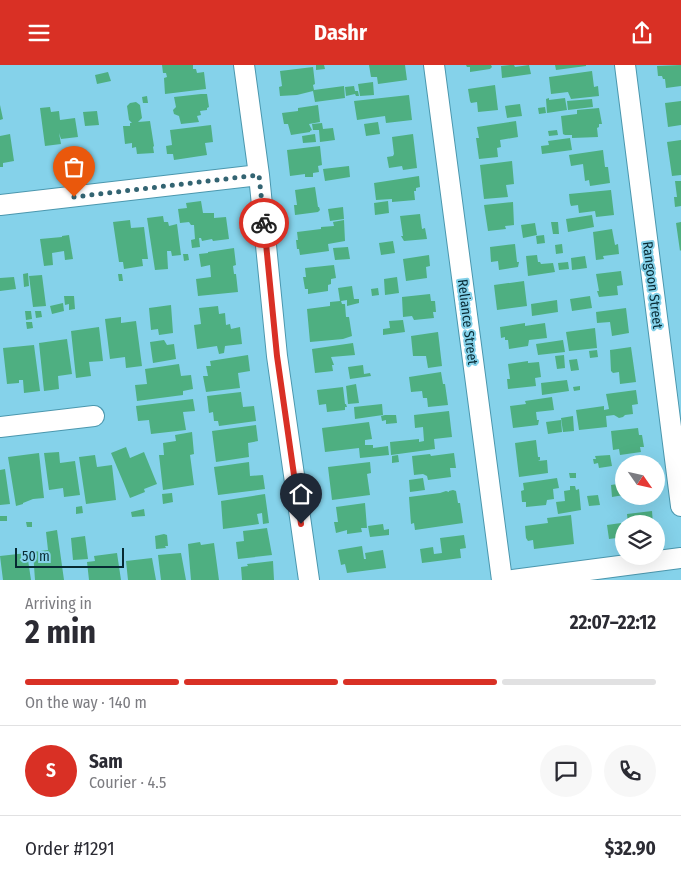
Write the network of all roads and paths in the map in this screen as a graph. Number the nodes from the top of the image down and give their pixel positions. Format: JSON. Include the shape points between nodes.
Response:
{"nodes":[{"id":1,"x":244,"y":65,"type":"edge"},
{"id":2,"x":434,"y":65,"type":"edge"},
{"id":3,"x":625,"y":65,"type":"edge"},
{"id":4,"x":259,"y":175,"type":"junction"},
{"id":5,"x":0,"y":205,"type":"edge"},
{"id":6,"x":94,"y":416,"type":"dead end"},
{"id":7,"x":0,"y":427,"type":"edge"},
{"id":8,"x":681,"y":506,"type":"edge"},
{"id":9,"x":681,"y":558,"type":"edge"},
{"id":10,"x":309,"y":580,"type":"edge"},
{"id":11,"x":502,"y":580,"type":"edge"},
{"id":12,"x":513,"y":580,"type":"edge"}],
"edges":[{"from":1,"to":4,"type":"street"},
{"from":2,"to":11,"type":"street","name":"Reliance Street"},
{"from":3,"to":8,"type":"street","name":"Rangoon Street"},
{"from":4,"to":5,"type":"street"},
{"from":4,"to":10,"type":"street","via":[[277,356]]},
{"from":6,"to":7,"type":"street"},
{"from":9,"to":12,"type":"street"}]}
